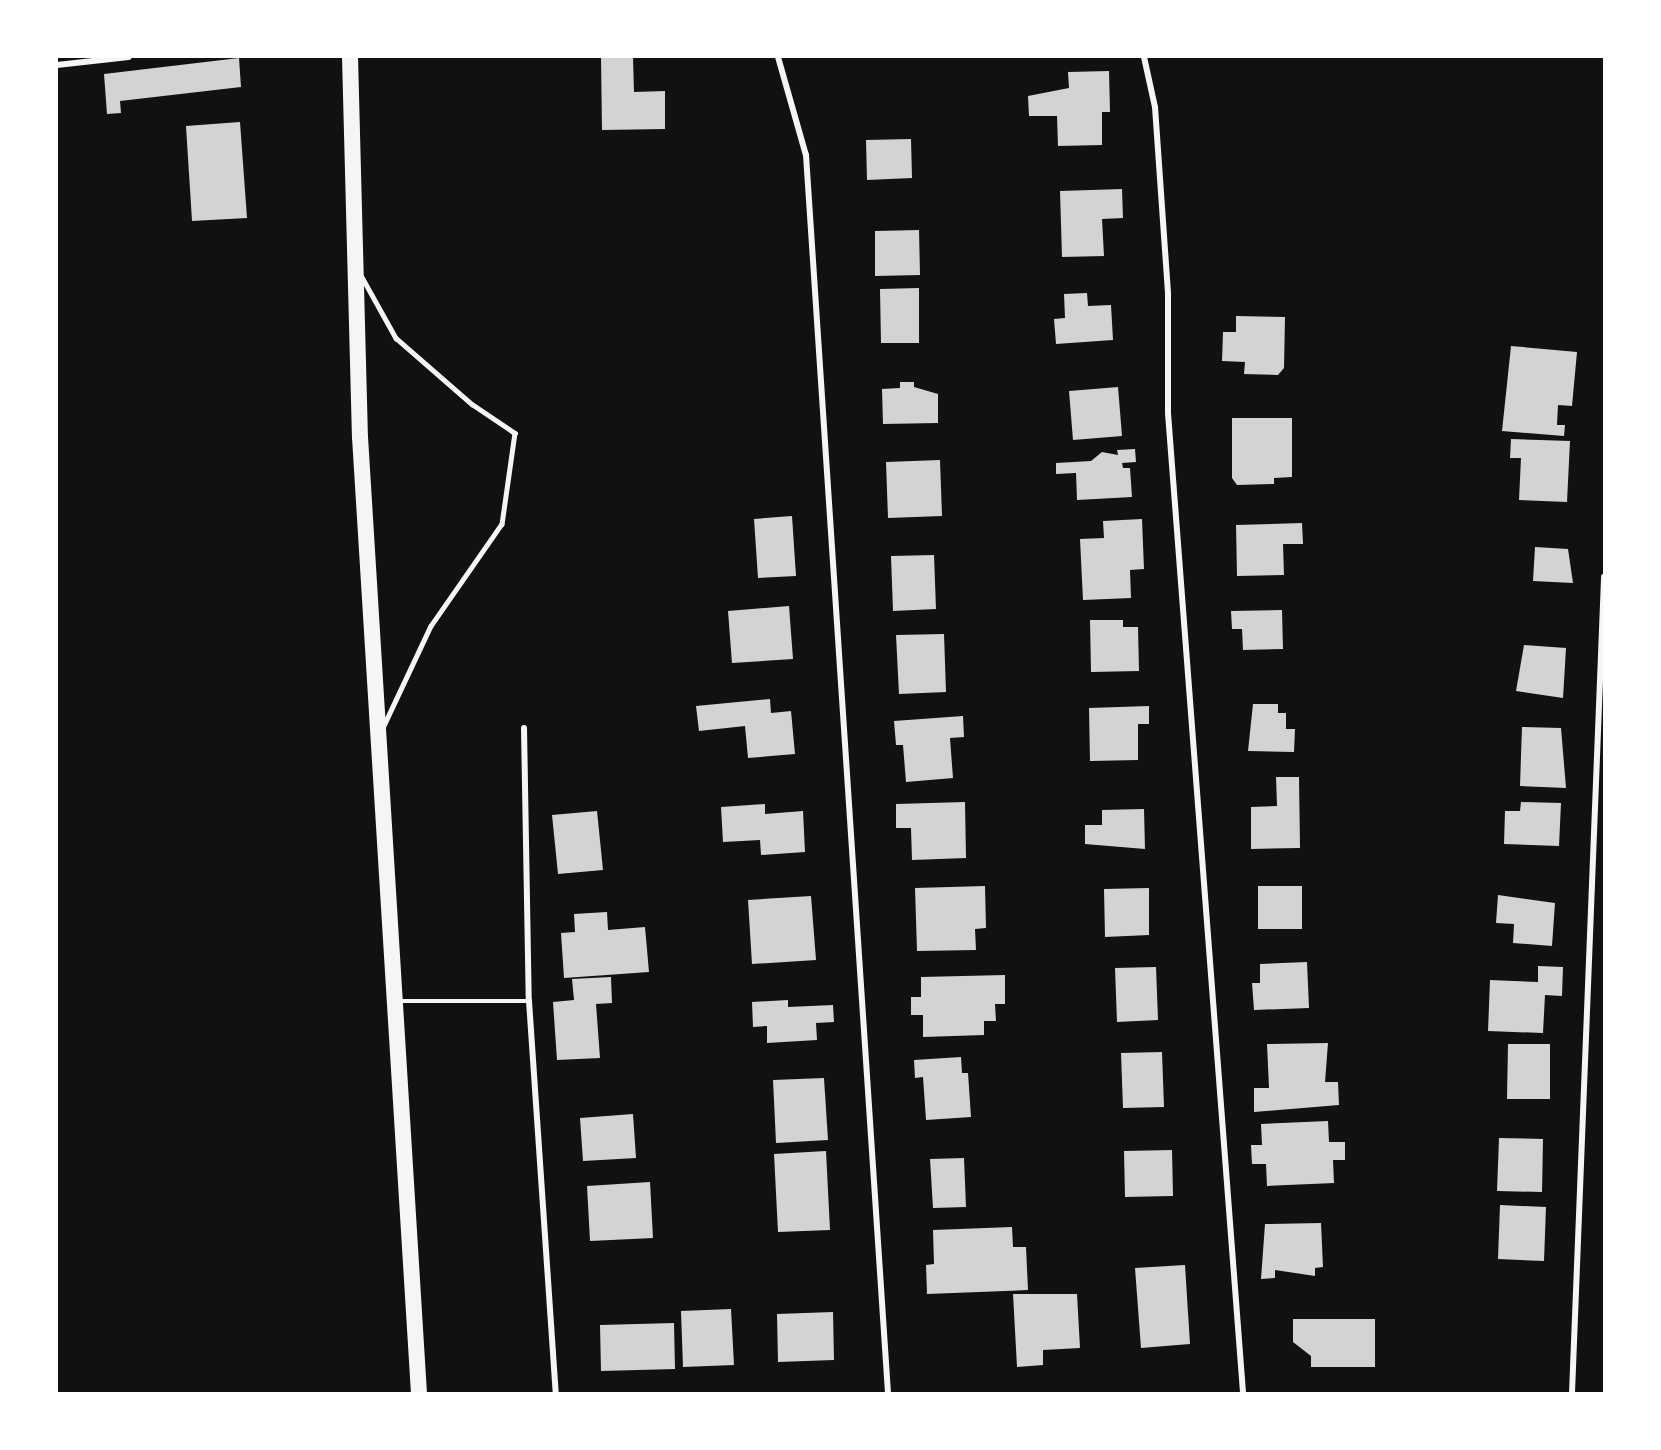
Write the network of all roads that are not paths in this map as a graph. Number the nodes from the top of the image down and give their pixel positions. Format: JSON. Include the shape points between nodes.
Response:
{"nodes":[{"id":1,"x":129,"y":57,"type":"edge"},
{"id":2,"x":350,"y":57,"type":"edge"},
{"id":3,"x":778,"y":57,"type":"edge"},
{"id":4,"x":1144,"y":57,"type":"edge"},
{"id":5,"x":57,"y":65,"type":"edge"},
{"id":6,"x":356,"y":266,"type":"junction"},
{"id":7,"x":1604,"y":578,"type":"edge"},
{"id":8,"x":524,"y":728,"type":"dead end"},
{"id":9,"x":378,"y":739,"type":"junction"},
{"id":10,"x":393,"y":1001,"type":"junction"},
{"id":11,"x":529,"y":1001,"type":"junction"},
{"id":12,"x":419,"y":1393,"type":"edge"},
{"id":13,"x":556,"y":1393,"type":"edge"},
{"id":14,"x":888,"y":1393,"type":"edge"},
{"id":15,"x":1243,"y":1393,"type":"edge"},
{"id":16,"x":1572,"y":1393,"type":"edge"}],
"edges":[{"from":1,"to":5,"type":"street"},
{"from":2,"to":6,"type":"highway"},
{"from":3,"to":14,"type":"street","via":[[806,155]]},
{"from":4,"to":15,"type":"street","via":[[1155,107],[1166,260],[1168,413]]},
{"from":6,"to":9,"type":"highway"},
{"from":6,"to":9,"type":"lane","via":[[396,338],[472,404],[515,433],[502,524],[431,626]]},
{"from":7,"to":16,"type":"street"},
{"from":8,"to":11,"type":"street"},
{"from":9,"to":10,"type":"highway"},
{"from":10,"to":11,"type":"lane"},
{"from":10,"to":12,"type":"highway"},
{"from":11,"to":13,"type":"street"}]}
